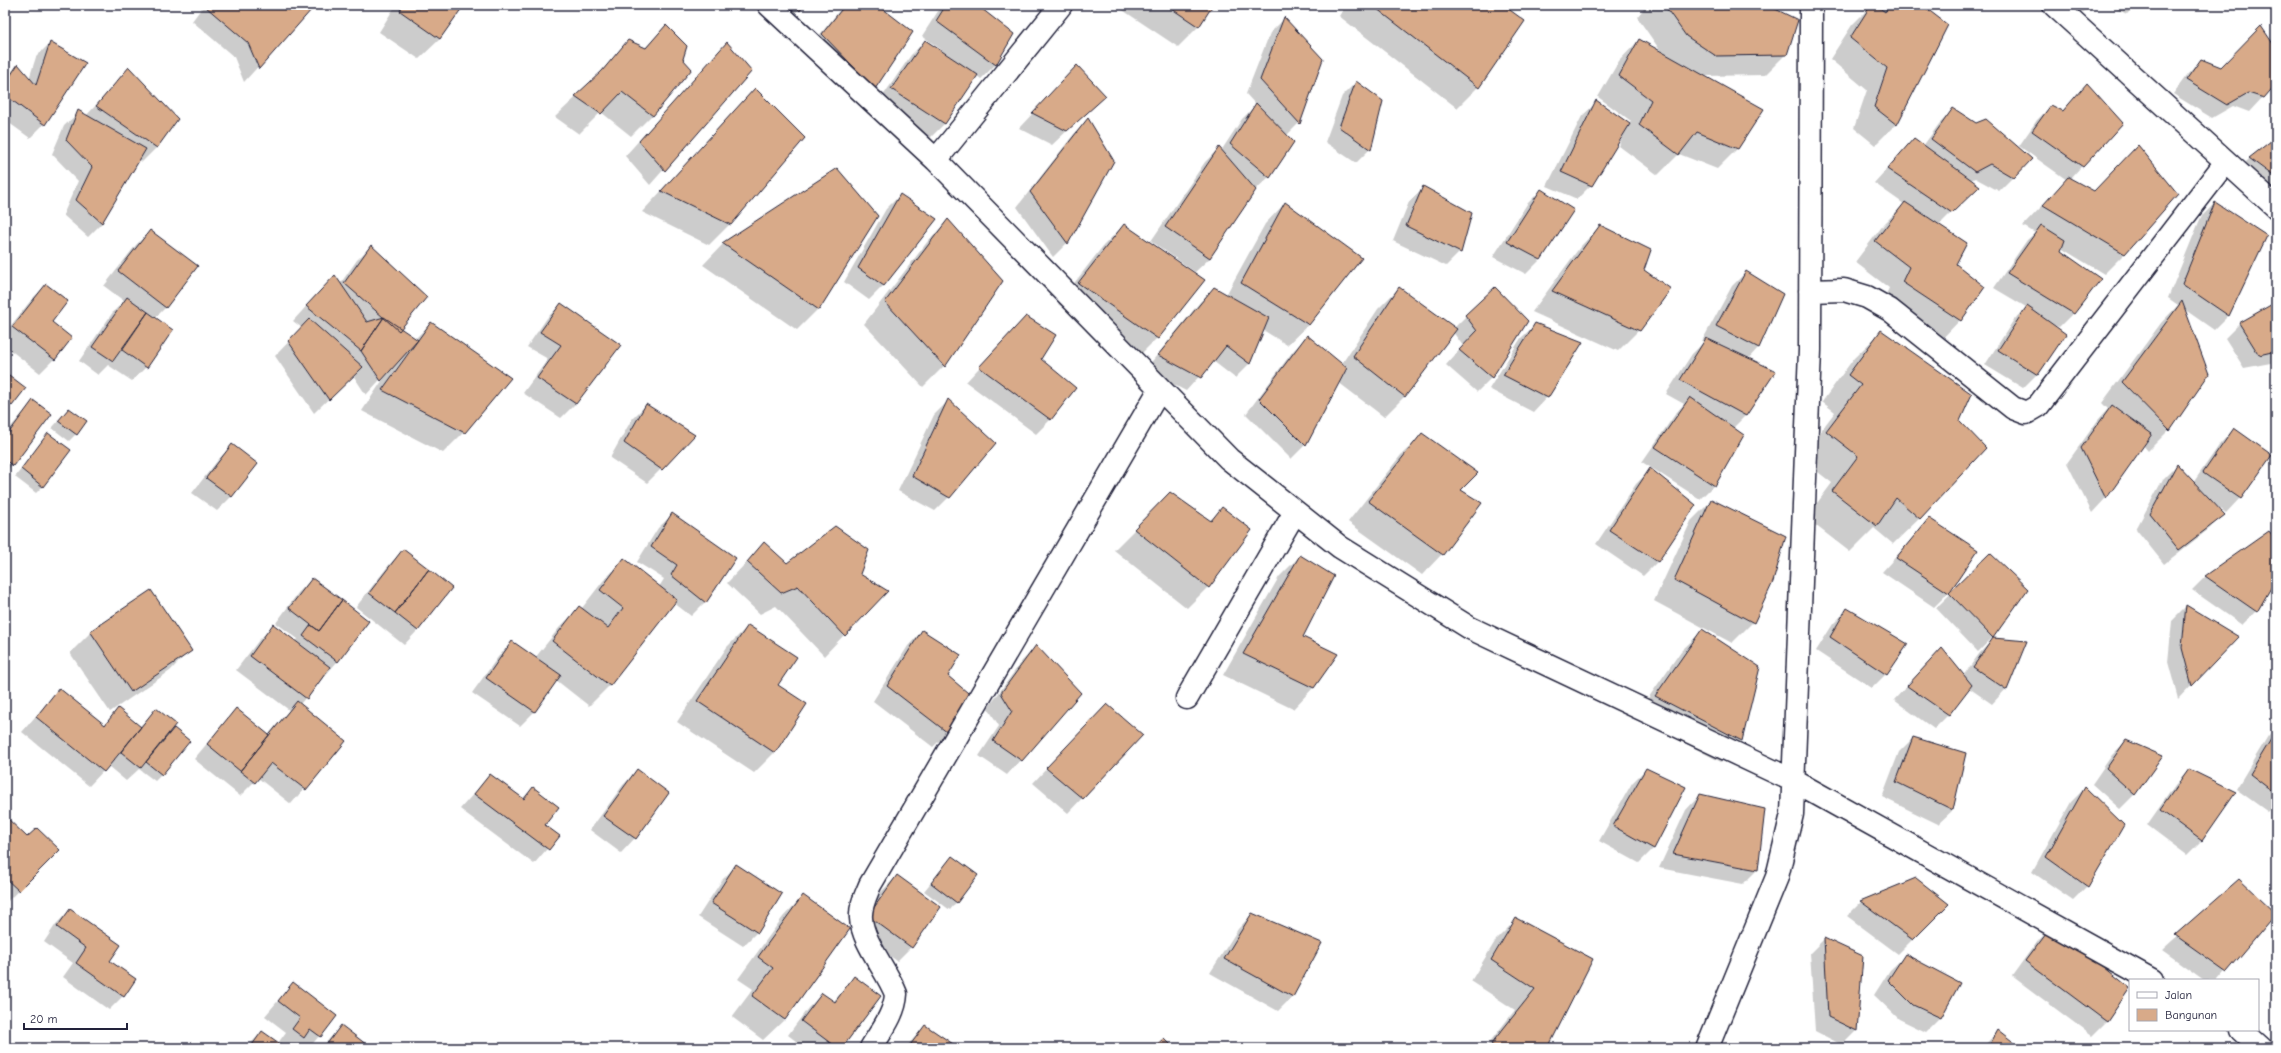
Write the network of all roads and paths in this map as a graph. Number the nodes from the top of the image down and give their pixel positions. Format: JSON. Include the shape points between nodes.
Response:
{"nodes":[{"id":1,"x":769,"y":5,"type":"edge"},
{"id":2,"x":1061,"y":5,"type":"edge"},
{"id":3,"x":1811,"y":5,"type":"edge"},
{"id":4,"x":2054,"y":5,"type":"edge"},
{"id":5,"x":936,"y":160,"type":"junction"},
{"id":6,"x":2226,"y":162,"type":"junction"},
{"id":7,"x":2276,"y":208,"type":"edge"},
{"id":8,"x":1810,"y":291,"type":"junction"},
{"id":9,"x":1160,"y":389,"type":"junction"},
{"id":10,"x":1295,"y":512,"type":"junction"},
{"id":11,"x":1187,"y":698,"type":"dead end"},
{"id":12,"x":1794,"y":781,"type":"junction"},
{"id":13,"x":2150,"y":979,"type":"edge"},
{"id":14,"x":2243,"y":1031,"type":"edge"},
{"id":15,"x":2266,"y":1046,"type":"edge"},
{"id":16,"x":871,"y":1048,"type":"edge"},
{"id":17,"x":1706,"y":1048,"type":"edge"}],
"edges":[{"from":1,"to":5,"type":"street"},
{"from":2,"to":5,"type":"street"},
{"from":3,"to":8,"type":"street"},
{"from":4,"to":6,"type":"street"},
{"from":5,"to":9,"type":"street"},
{"from":6,"to":7,"type":"street"},
{"from":6,"to":8,"type":"street","via":[[2038,406],[2026,413],[2013,408],[1890,310],[1867,297],[1844,290]]},
{"from":8,"to":12,"type":"street"},
{"from":9,"to":10,"type":"street","via":[[1229,459]]},
{"from":9,"to":16,"type":"street","via":[[870,885],[862,909],[863,929],[896,994],[891,1014]]},
{"from":10,"to":11,"type":"street"},
{"from":10,"to":12,"type":"street","via":[[1340,547],[1470,628]]},
{"from":12,"to":13,"type":"street"},
{"from":12,"to":17,"type":"street","via":[[1792,814],[1776,877]]},
{"from":14,"to":15,"type":"street"}]}
